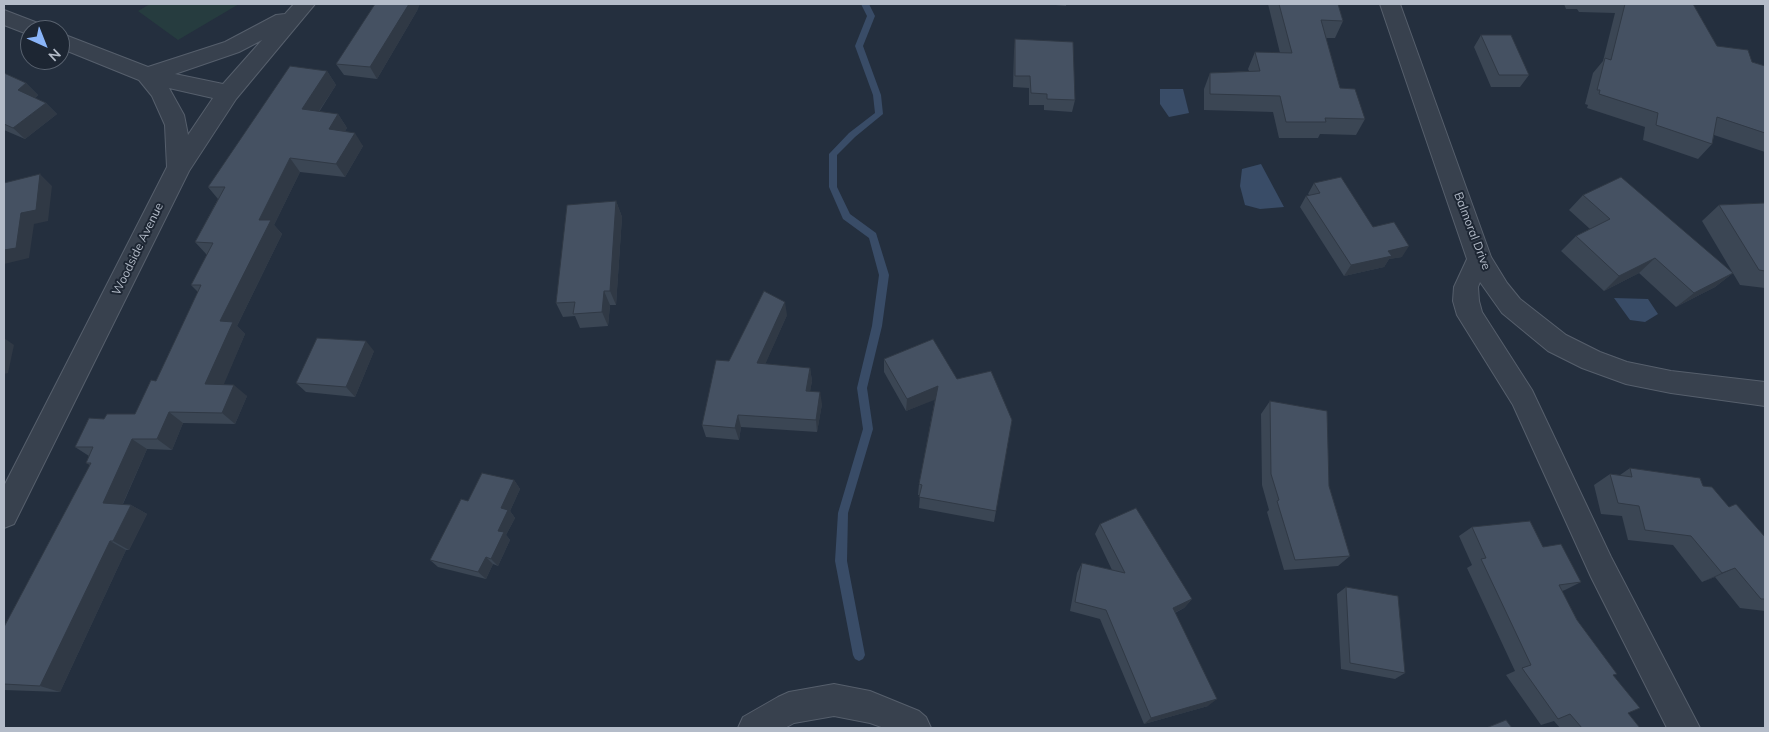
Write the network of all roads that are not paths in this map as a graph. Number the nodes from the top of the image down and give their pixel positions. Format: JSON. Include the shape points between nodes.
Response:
{"nodes":[{"id":1,"x":1390,"y":4,"type":"edge"},
{"id":2,"x":300,"y":9,"type":"edge"},
{"id":3,"x":4,"y":17,"type":"edge"},
{"id":4,"x":20,"y":24,"type":"edge"},
{"id":5,"x":70,"y":44,"type":"edge"},
{"id":6,"x":147,"y":75,"type":"junction"},
{"id":7,"x":228,"y":94,"type":"junction"},
{"id":8,"x":179,"y":167,"type":"junction"},
{"id":9,"x":1480,"y":260,"type":"junction"},
{"id":10,"x":1765,"y":394,"type":"edge"},
{"id":11,"x":4,"y":515,"type":"edge"},
{"id":12,"x":754,"y":728,"type":"edge"},
{"id":13,"x":915,"y":728,"type":"edge"},
{"id":14,"x":1684,"y":728,"type":"edge"}],
"edges":[{"from":1,"to":9,"type":"street","name":"Balmoral Drive"},
{"from":2,"to":6,"type":"street","via":[[232,47]]},
{"from":2,"to":7,"type":"street","name":"Woodside Avenue"},
{"from":3,"to":4,"type":"street"},
{"from":5,"to":6,"type":"street"},
{"from":6,"to":7,"type":"street"},
{"from":6,"to":8,"type":"street","via":[[173,115]]},
{"from":7,"to":8,"type":"street","name":"Woodside Avenue"},
{"from":8,"to":11,"type":"street","name":"Woodside Avenue"},
{"from":9,"to":10,"type":"street","name":"Balmoral Drive","via":[[1498,290],[1529,322],[1557,343],[1591,360],[1626,373]]},
{"from":9,"to":14,"type":"street","via":[[1466,287],[1470,315],[1523,398],[1601,567]]},
{"from":12,"to":13,"type":"street","via":[[789,708],[834,700],[870,707]]}]}
